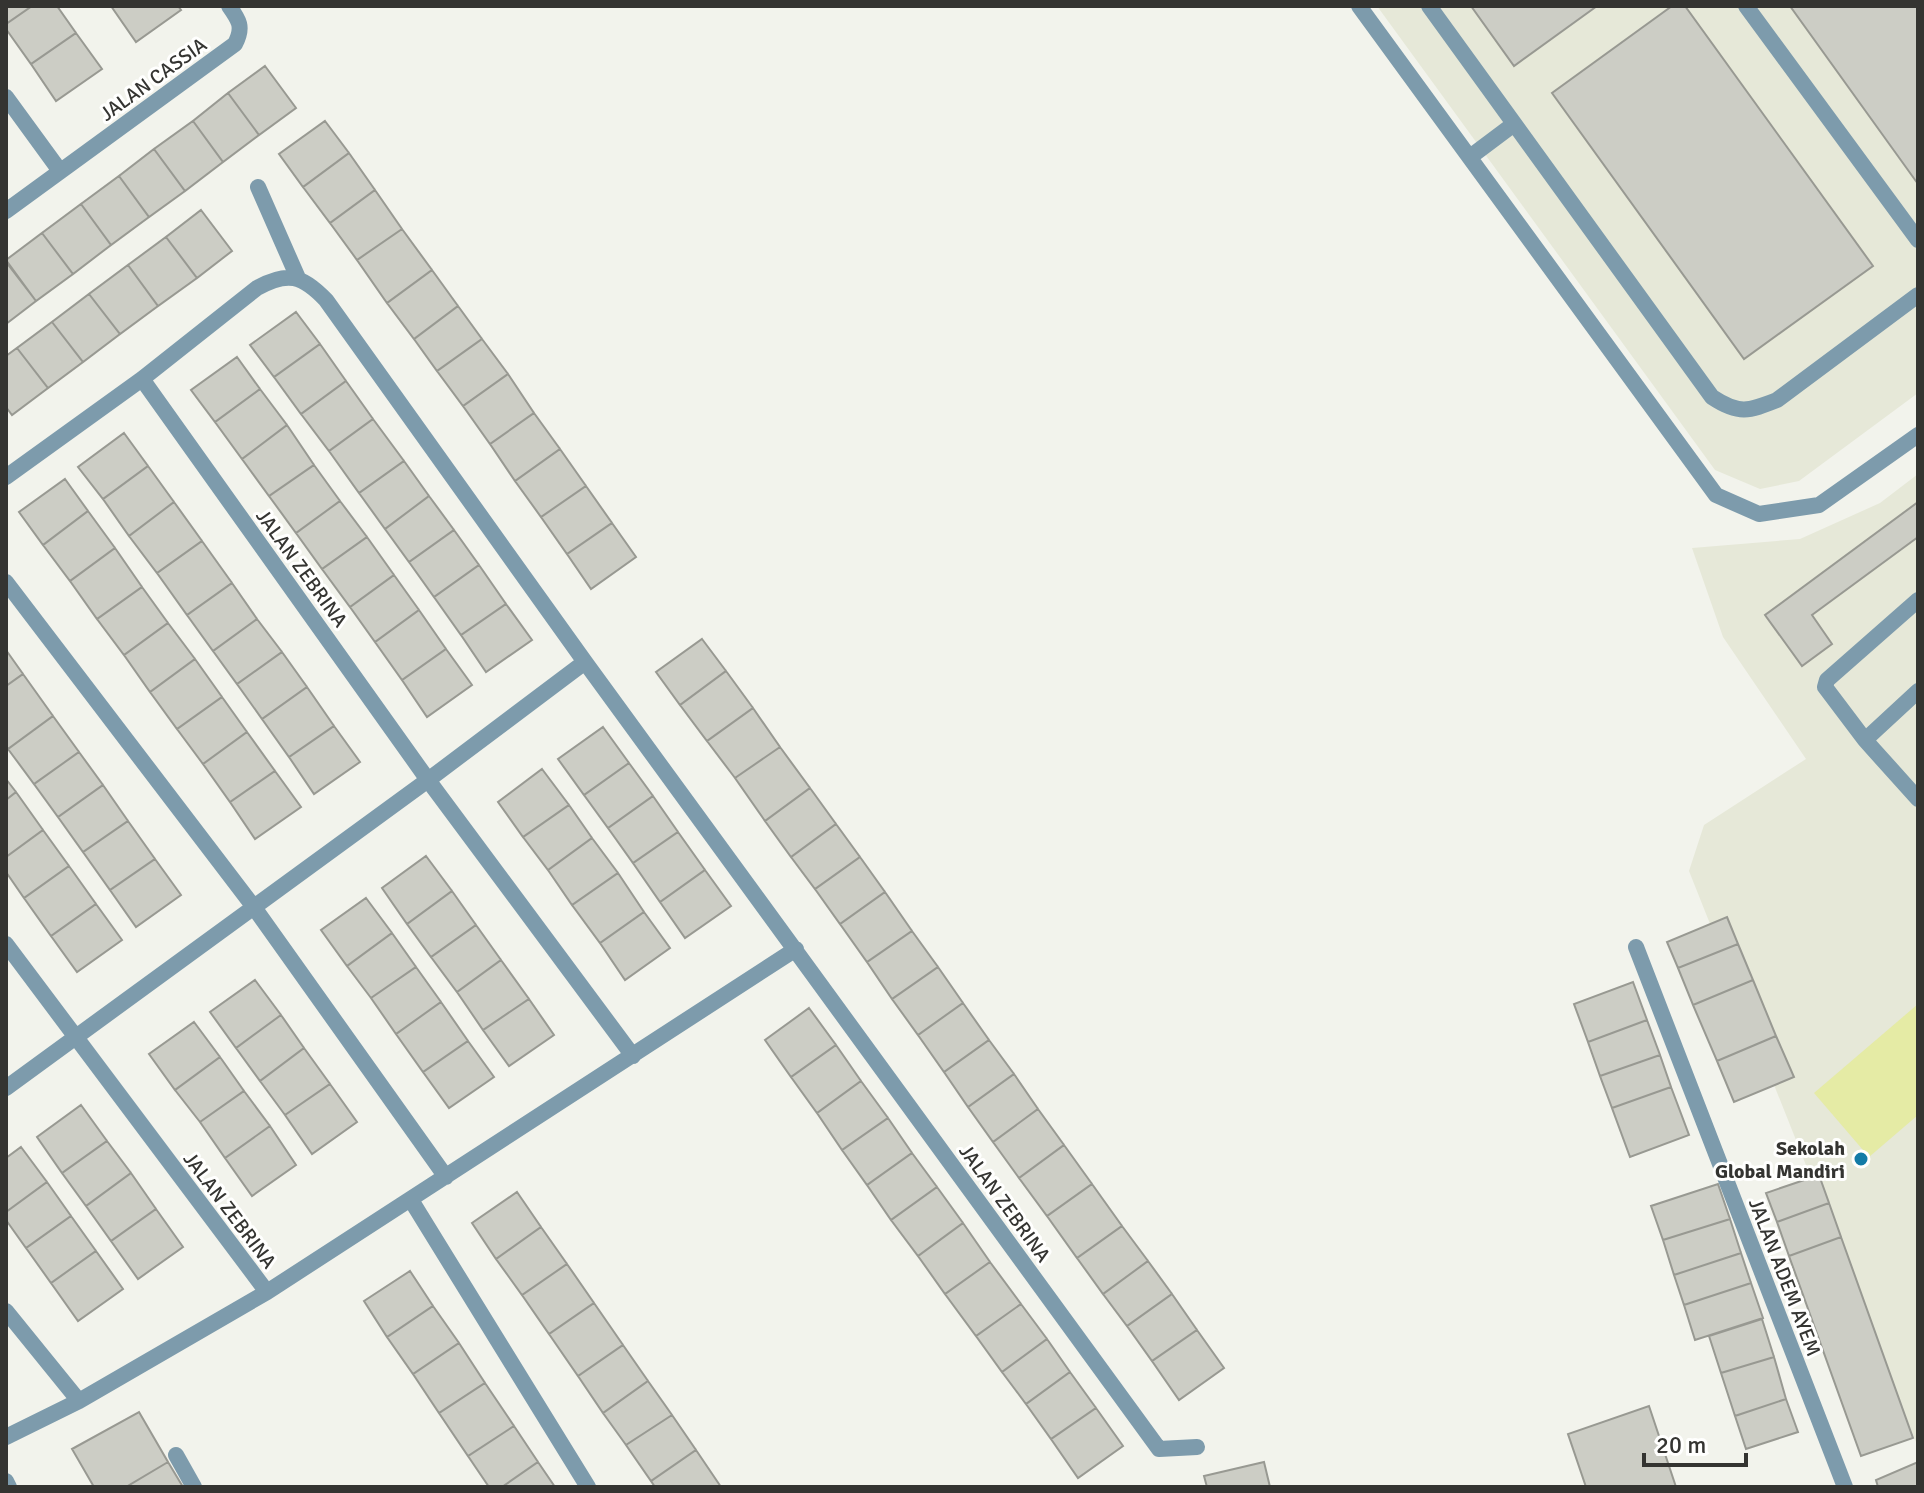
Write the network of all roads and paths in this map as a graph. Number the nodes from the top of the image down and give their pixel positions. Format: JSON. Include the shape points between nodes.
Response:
{"nodes":[{"id":1,"x":229,"y":6,"type":"edge"},
{"id":2,"x":1359,"y":6,"type":"edge"},
{"id":3,"x":1429,"y":6,"type":"edge"},
{"id":4,"x":1746,"y":6,"type":"edge"},
{"id":5,"x":6,"y":97,"type":"edge"},
{"id":6,"x":1514,"y":124,"type":"junction"},
{"id":7,"x":1470,"y":157,"type":"junction"},
{"id":8,"x":60,"y":171,"type":"junction"},
{"id":9,"x":258,"y":187,"type":"dead end"},
{"id":10,"x":6,"y":211,"type":"edge"},
{"id":11,"x":1918,"y":240,"type":"edge"},
{"id":12,"x":298,"y":278,"type":"junction"},
{"id":13,"x":1918,"y":295,"type":"edge"},
{"id":14,"x":142,"y":379,"type":"junction"},
{"id":15,"x":1918,"y":435,"type":"edge"},
{"id":16,"x":6,"y":477,"type":"edge"},
{"id":17,"x":6,"y":582,"type":"edge"},
{"id":18,"x":1918,"y":600,"type":"edge"},
{"id":19,"x":585,"y":662,"type":"junction"},
{"id":20,"x":1918,"y":691,"type":"edge"},
{"id":21,"x":1865,"y":740,"type":"junction"},
{"id":22,"x":428,"y":780,"type":"junction"},
{"id":23,"x":1918,"y":799,"type":"edge"},
{"id":24,"x":253,"y":906,"type":"junction"},
{"id":25,"x":6,"y":944,"type":"edge"},
{"id":26,"x":1636,"y":947,"type":"dead end"},
{"id":27,"x":796,"y":949,"type":"junction"},
{"id":28,"x":74,"y":1037,"type":"junction"},
{"id":29,"x":633,"y":1056,"type":"junction"},
{"id":30,"x":6,"y":1088,"type":"edge"},
{"id":31,"x":446,"y":1177,"type":"junction"},
{"id":32,"x":411,"y":1200,"type":"junction"},
{"id":33,"x":267,"y":1292,"type":"junction"},
{"id":34,"x":6,"y":1311,"type":"edge"},
{"id":35,"x":79,"y":1401,"type":"junction"},
{"id":36,"x":6,"y":1437,"type":"edge"},
{"id":37,"x":1197,"y":1447,"type":"dead end"},
{"id":38,"x":176,"y":1455,"type":"dead end"},
{"id":39,"x":6,"y":1481,"type":"edge"},
{"id":40,"x":9,"y":1487,"type":"edge"},
{"id":41,"x":194,"y":1487,"type":"edge"},
{"id":42,"x":588,"y":1487,"type":"edge"},
{"id":43,"x":1845,"y":1487,"type":"edge"}],
"edges":[{"from":1,"to":8,"type":"street","name":"JALAN CASSIA","via":[[242,32],[235,44]]},
{"from":2,"to":7,"type":"street"},
{"from":3,"to":6,"type":"street"},
{"from":4,"to":11,"type":"street"},
{"from":5,"to":8,"type":"street"},
{"from":6,"to":7,"type":"street"},
{"from":6,"to":13,"type":"street","via":[[1712,397],[1728,408],[1750,411],[1777,400]]},
{"from":7,"to":15,"type":"street","via":[[1716,495],[1759,514],[1819,505]]},
{"from":8,"to":10,"type":"street","name":"JALAN CASSIA"},
{"from":9,"to":12,"type":"street","name":"JALAN ZEBRINA"},
{"from":12,"to":14,"type":"street","via":[[275,278],[257,288]]},
{"from":12,"to":19,"type":"street","name":"JALAN ZEBRINA","via":[[326,300]]},
{"from":14,"to":16,"type":"street"},
{"from":14,"to":22,"type":"street","name":"JALAN ZEBRINA"},
{"from":17,"to":24,"type":"street"},
{"from":18,"to":21,"type":"street","via":[[1827,680],[1825,687]]},
{"from":19,"to":22,"type":"street"},
{"from":19,"to":27,"type":"street","name":"JALAN ZEBRINA"},
{"from":20,"to":21,"type":"street"},
{"from":21,"to":23,"type":"street"},
{"from":22,"to":24,"type":"street"},
{"from":22,"to":29,"type":"street","name":"JALAN ZEBRINA"},
{"from":24,"to":28,"type":"street"},
{"from":24,"to":31,"type":"street"},
{"from":25,"to":28,"type":"street","name":"JALAN ZEBRINA"},
{"from":26,"to":43,"type":"street","name":"JALAN ADEM AYEM"},
{"from":27,"to":29,"type":"street","name":"JALAN ZEBRINA"},
{"from":27,"to":37,"type":"street","name":"JALAN ZEBRINA","via":[[1159,1449]]},
{"from":28,"to":30,"type":"street"},
{"from":28,"to":33,"type":"street","name":"JALAN ZEBRINA"},
{"from":29,"to":31,"type":"street","name":"JALAN ZEBRINA"},
{"from":31,"to":32,"type":"street","name":"JALAN ZEBRINA"},
{"from":32,"to":33,"type":"street","name":"JALAN ZEBRINA"},
{"from":32,"to":42,"type":"street"},
{"from":33,"to":35,"type":"street","name":"JALAN ZEBRINA"},
{"from":34,"to":35,"type":"street"},
{"from":35,"to":36,"type":"street","name":"JALAN ZEBRINA"},
{"from":38,"to":41,"type":"street"},
{"from":39,"to":40,"type":"street"}]}
